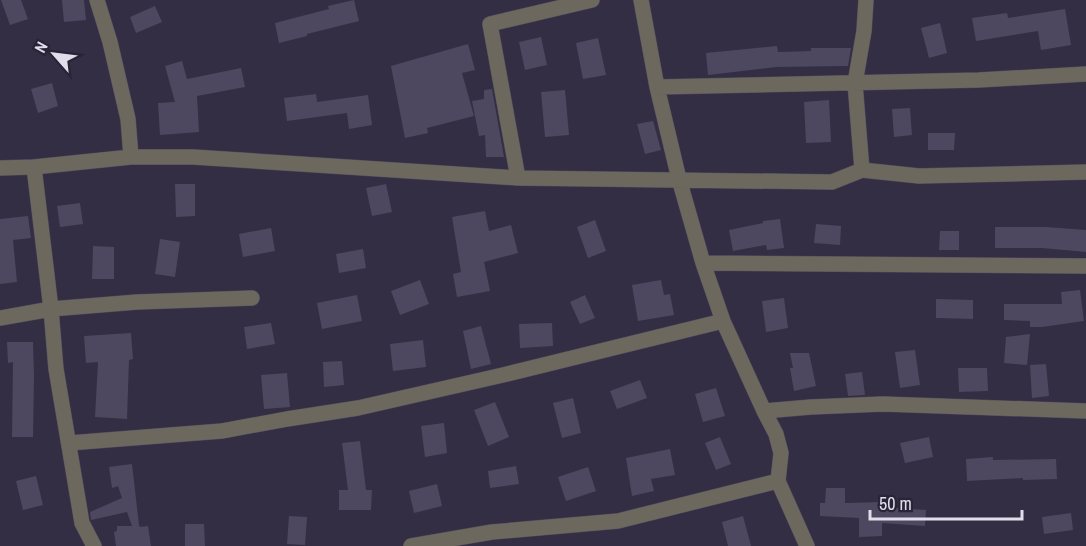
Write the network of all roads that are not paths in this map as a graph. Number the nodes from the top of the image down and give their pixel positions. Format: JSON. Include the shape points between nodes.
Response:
{"nodes":[{"id":1,"x":97,"y":0,"type":"edge"},
{"id":2,"x":592,"y":0,"type":"edge"},
{"id":3,"x":641,"y":0,"type":"edge"},
{"id":4,"x":866,"y":0,"type":"edge"},
{"id":5,"x":1086,"y":74,"type":"edge"},
{"id":6,"x":855,"y":83,"type":"junction"},
{"id":7,"x":657,"y":87,"type":"junction"},
{"id":8,"x":131,"y":157,"type":"junction"},
{"id":9,"x":34,"y":167,"type":"junction"},
{"id":10,"x":0,"y":168,"type":"edge"},
{"id":11,"x":862,"y":170,"type":"junction"},
{"id":12,"x":1086,"y":172,"type":"edge"},
{"id":13,"x":518,"y":178,"type":"junction"},
{"id":14,"x":679,"y":179,"type":"junction"},
{"id":15,"x":703,"y":263,"type":"junction"},
{"id":16,"x":1086,"y":266,"type":"edge"},
{"id":17,"x":252,"y":298,"type":"dead end"},
{"id":18,"x":51,"y":309,"type":"junction"},
{"id":19,"x":0,"y":318,"type":"edge"},
{"id":20,"x":723,"y":321,"type":"junction"},
{"id":21,"x":764,"y":411,"type":"junction"},
{"id":22,"x":1086,"y":411,"type":"edge"},
{"id":23,"x":69,"y":443,"type":"junction"},
{"id":24,"x":778,"y":481,"type":"junction"},
{"id":25,"x":94,"y":546,"type":"edge"},
{"id":26,"x":411,"y":546,"type":"edge"},
{"id":27,"x":807,"y":546,"type":"edge"}],
"edges":[{"from":1,"to":8,"type":"street","via":[[128,119]]},
{"from":2,"to":13,"type":"street","via":[[490,24]]},
{"from":3,"to":7,"type":"street"},
{"from":4,"to":6,"type":"street"},
{"from":5,"to":6,"type":"street"},
{"from":6,"to":7,"type":"street"},
{"from":6,"to":11,"type":"street"},
{"from":7,"to":14,"type":"street"},
{"from":8,"to":9,"type":"street"},
{"from":8,"to":13,"type":"street","via":[[193,157]]},
{"from":9,"to":10,"type":"street"},
{"from":9,"to":18,"type":"street"},
{"from":11,"to":12,"type":"street","via":[[919,176]]},
{"from":11,"to":14,"type":"street","via":[[832,182]]},
{"from":13,"to":14,"type":"street"},
{"from":14,"to":15,"type":"street"},
{"from":15,"to":16,"type":"street"},
{"from":15,"to":20,"type":"street"},
{"from":17,"to":18,"type":"street"},
{"from":18,"to":19,"type":"street"},
{"from":18,"to":23,"type":"street","via":[[56,369]]},
{"from":20,"to":21,"type":"street"},
{"from":20,"to":23,"type":"street","via":[[358,408],[222,431]]},
{"from":21,"to":22,"type":"street","via":[[883,404]]},
{"from":21,"to":24,"type":"street","via":[[782,453]]},
{"from":23,"to":25,"type":"street","via":[[82,523]]},
{"from":24,"to":26,"type":"street","via":[[618,521],[492,532]]},
{"from":24,"to":27,"type":"street"}]}
